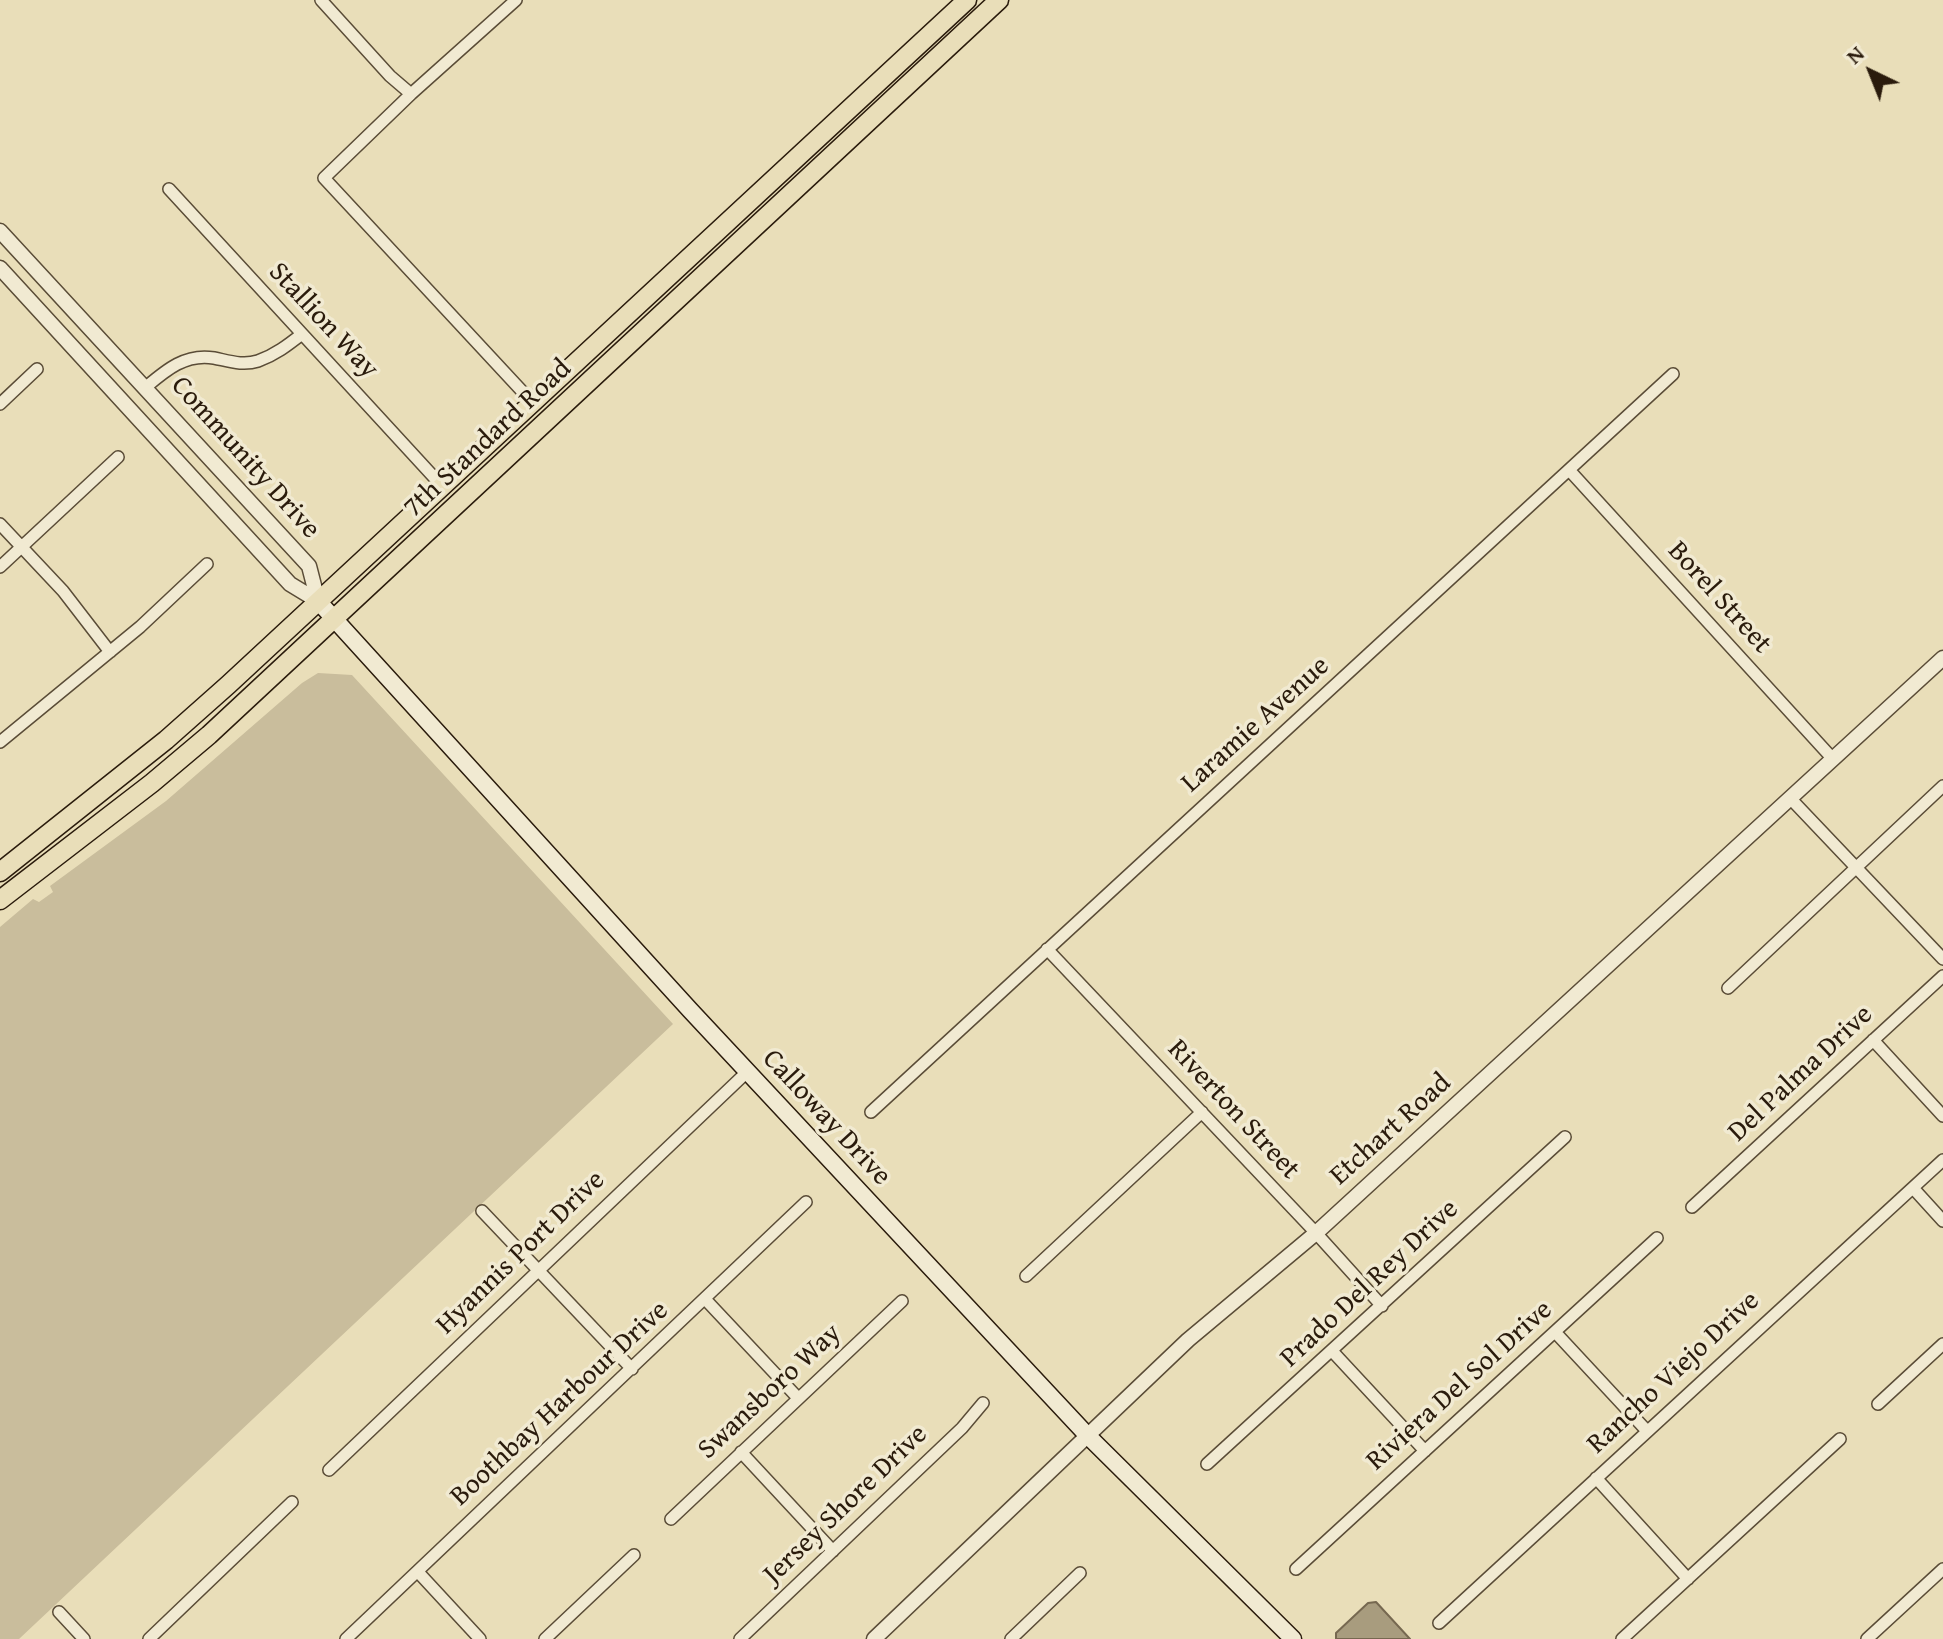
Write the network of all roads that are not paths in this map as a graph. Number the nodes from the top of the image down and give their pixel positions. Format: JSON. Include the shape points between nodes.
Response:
{"nodes":[{"id":1,"x":321,"y":0,"type":"edge"},
{"id":2,"x":516,"y":0,"type":"edge"},
{"id":3,"x":967,"y":0,"type":"edge"},
{"id":4,"x":999,"y":0,"type":"edge"},
{"id":5,"x":411,"y":94,"type":"junction"},
{"id":6,"x":169,"y":189,"type":"dead end"},
{"id":7,"x":0,"y":231,"type":"edge"},
{"id":8,"x":0,"y":268,"type":"edge"},
{"id":9,"x":302,"y":334,"type":"junction"},
{"id":10,"x":37,"y":369,"type":"dead end"},
{"id":11,"x":1673,"y":374,"type":"dead end"},
{"id":12,"x":146,"y":387,"type":"junction"},
{"id":13,"x":533,"y":403,"type":"junction"},
{"id":14,"x":0,"y":404,"type":"edge"},
{"id":15,"x":118,"y":457,"type":"dead end"},
{"id":16,"x":1570,"y":471,"type":"junction"},
{"id":17,"x":442,"y":486,"type":"junction"},
{"id":18,"x":0,"y":524,"type":"edge"},
{"id":19,"x":22,"y":547,"type":"junction"},
{"id":20,"x":207,"y":564,"type":"dead end"},
{"id":21,"x":0,"y":567,"type":"edge"},
{"id":22,"x":318,"y":601,"type":"junction"},
{"id":23,"x":335,"y":620,"type":"junction"},
{"id":24,"x":110,"y":652,"type":"junction"},
{"id":25,"x":1943,"y":658,"type":"edge"},
{"id":26,"x":0,"y":742,"type":"edge"},
{"id":27,"x":1832,"y":758,"type":"junction"},
{"id":28,"x":1943,"y":786,"type":"edge"},
{"id":29,"x":1790,"y":798,"type":"junction"},
{"id":30,"x":1856,"y":869,"type":"junction"},
{"id":31,"x":0,"y":872,"type":"edge"},
{"id":32,"x":0,"y":900,"type":"edge"},
{"id":33,"x":1047,"y":949,"type":"junction"},
{"id":34,"x":1943,"y":959,"type":"edge"},
{"id":35,"x":1943,"y":976,"type":"edge"},
{"id":36,"x":1728,"y":988,"type":"dead end"},
{"id":37,"x":1873,"y":1040,"type":"junction"},
{"id":38,"x":747,"y":1072,"type":"junction"},
{"id":39,"x":871,"y":1112,"type":"dead end"},
{"id":40,"x":1202,"y":1112,"type":"junction"},
{"id":41,"x":1943,"y":1116,"type":"edge"},
{"id":42,"x":1565,"y":1137,"type":"dead end"},
{"id":43,"x":1943,"y":1160,"type":"edge"},
{"id":44,"x":1913,"y":1188,"type":"junction"},
{"id":45,"x":806,"y":1202,"type":"dead end"},
{"id":46,"x":1692,"y":1207,"type":"dead end"},
{"id":47,"x":482,"y":1211,"type":"dead end"},
{"id":48,"x":1943,"y":1221,"type":"edge"},
{"id":49,"x":1316,"y":1233,"type":"junction"},
{"id":50,"x":1657,"y":1238,"type":"dead end"},
{"id":51,"x":538,"y":1269,"type":"junction"},
{"id":52,"x":1026,"y":1276,"type":"dead end"},
{"id":53,"x":705,"y":1299,"type":"junction"},
{"id":54,"x":902,"y":1301,"type":"dead end"},
{"id":55,"x":1382,"y":1306,"type":"junction"},
{"id":56,"x":1555,"y":1332,"type":"junction"},
{"id":57,"x":1943,"y":1344,"type":"edge"},
{"id":58,"x":1333,"y":1352,"type":"junction"},
{"id":59,"x":632,"y":1369,"type":"junction"},
{"id":60,"x":798,"y":1398,"type":"junction"},
{"id":61,"x":983,"y":1403,"type":"dead end"},
{"id":62,"x":1878,"y":1404,"type":"dead end"},
{"id":63,"x":1647,"y":1431,"type":"junction"},
{"id":64,"x":1087,"y":1435,"type":"junction"},
{"id":65,"x":1840,"y":1439,"type":"dead end"},
{"id":66,"x":1425,"y":1451,"type":"junction"},
{"id":67,"x":741,"y":1452,"type":"junction"},
{"id":68,"x":1207,"y":1464,"type":"dead end"},
{"id":69,"x":329,"y":1470,"type":"dead end"},
{"id":70,"x":1596,"y":1478,"type":"junction"},
{"id":71,"x":292,"y":1502,"type":"dead end"},
{"id":72,"x":671,"y":1519,"type":"dead end"},
{"id":73,"x":833,"y":1551,"type":"junction"},
{"id":74,"x":634,"y":1555,"type":"dead end"},
{"id":75,"x":1296,"y":1569,"type":"dead end"},
{"id":76,"x":1943,"y":1569,"type":"edge"},
{"id":77,"x":418,"y":1572,"type":"junction"},
{"id":78,"x":1080,"y":1573,"type":"dead end"},
{"id":79,"x":1688,"y":1579,"type":"junction"},
{"id":80,"x":59,"y":1612,"type":"dead end"},
{"id":81,"x":1439,"y":1623,"type":"dead end"},
{"id":82,"x":84,"y":1639,"type":"edge"},
{"id":83,"x":149,"y":1639,"type":"edge"},
{"id":84,"x":346,"y":1639,"type":"edge"},
{"id":85,"x":480,"y":1639,"type":"edge"},
{"id":86,"x":545,"y":1639,"type":"edge"},
{"id":87,"x":740,"y":1639,"type":"edge"},
{"id":88,"x":874,"y":1639,"type":"edge"},
{"id":89,"x":1011,"y":1639,"type":"edge"},
{"id":90,"x":1293,"y":1639,"type":"edge"},
{"id":91,"x":1622,"y":1639,"type":"edge"},
{"id":92,"x":1867,"y":1639,"type":"edge"}],
"edges":[{"from":1,"to":5,"type":"street"},
{"from":2,"to":5,"type":"street"},
{"from":3,"to":13,"type":"main road","name":"7th Standard Road"},
{"from":4,"to":23,"type":"main road","name":"7th Standard Road"},
{"from":5,"to":13,"type":"street","via":[[324,178]]},
{"from":6,"to":9,"type":"street","name":"Stallion Way"},
{"from":7,"to":12,"type":"street","name":"Community Drive"},
{"from":8,"to":22,"type":"street","name":"Community Drive","via":[[290,584]]},
{"from":9,"to":12,"type":"street","via":[[256,362],[210,357],[177,362]]},
{"from":9,"to":17,"type":"street","name":"Stallion Way"},
{"from":10,"to":14,"type":"street"},
{"from":11,"to":16,"type":"street","name":"Laramie Avenue"},
{"from":12,"to":22,"type":"street","name":"Community Drive","via":[[309,566]]},
{"from":13,"to":17,"type":"main road","name":"7th Standard Road"},
{"from":15,"to":19,"type":"street"},
{"from":16,"to":27,"type":"street","name":"Borel Street"},
{"from":16,"to":33,"type":"street","name":"Laramie Avenue"},
{"from":17,"to":22,"type":"main road","name":"7th Standard Road"},
{"from":18,"to":19,"type":"street"},
{"from":19,"to":21,"type":"street"},
{"from":19,"to":24,"type":"street"},
{"from":20,"to":24,"type":"street"},
{"from":22,"to":23,"type":"main road","name":"Calloway Drive"},
{"from":22,"to":31,"type":"main road","name":"7th Standard Road","via":[[166,740]]},
{"from":23,"to":32,"type":"main road","name":"7th Standard Road","via":[[188,753]]},
{"from":23,"to":38,"type":"main road","name":"Calloway Drive"},
{"from":24,"to":26,"type":"street"},
{"from":25,"to":27,"type":"street","name":"Etchart Road"},
{"from":27,"to":29,"type":"street","name":"Etchart Road"},
{"from":28,"to":30,"type":"street"},
{"from":29,"to":30,"type":"street"},
{"from":29,"to":49,"type":"street","name":"Etchart Road"},
{"from":30,"to":34,"type":"street"},
{"from":30,"to":36,"type":"street"},
{"from":33,"to":39,"type":"street","name":"Laramie Avenue"},
{"from":33,"to":40,"type":"street","name":"Riverton Street"},
{"from":35,"to":37,"type":"street","name":"Del Palma Drive"},
{"from":37,"to":41,"type":"street"},
{"from":37,"to":46,"type":"street","name":"Del Palma Drive"},
{"from":38,"to":51,"type":"street","name":"Hyannis Port Drive"},
{"from":38,"to":64,"type":"main road","name":"Calloway Drive"},
{"from":40,"to":49,"type":"street","name":"Riverton Street"},
{"from":40,"to":52,"type":"street"},
{"from":42,"to":55,"type":"street","name":"Prado Del Rey Drive"},
{"from":43,"to":44,"type":"street","name":"Rancho Viejo Drive"},
{"from":44,"to":48,"type":"street"},
{"from":44,"to":63,"type":"street","name":"Rancho Viejo Drive"},
{"from":45,"to":53,"type":"street","name":"Boothbay Harbour Drive"},
{"from":47,"to":51,"type":"street"},
{"from":49,"to":55,"type":"street","name":"Riverton Street"},
{"from":49,"to":64,"type":"street","name":"Etchart Road","via":[[1188,1340]]},
{"from":50,"to":56,"type":"street","name":"Riviera Del Sol Drive"},
{"from":51,"to":59,"type":"street"},
{"from":51,"to":69,"type":"street","name":"Hyannis Port Drive"},
{"from":53,"to":59,"type":"street","name":"Boothbay Harbour Drive"},
{"from":53,"to":60,"type":"street"},
{"from":54,"to":60,"type":"street","name":"Swansboro Way"},
{"from":55,"to":58,"type":"street","name":"Prado Del Rey Drive"},
{"from":56,"to":63,"type":"street"},
{"from":56,"to":66,"type":"street","name":"Riviera Del Sol Drive"},
{"from":57,"to":62,"type":"street"},
{"from":58,"to":66,"type":"street"},
{"from":58,"to":68,"type":"street","name":"Prado Del Rey Drive"},
{"from":59,"to":77,"type":"street","name":"Boothbay Harbour Drive"},
{"from":60,"to":67,"type":"street","name":"Swansboro Way"},
{"from":61,"to":73,"type":"street","name":"Jersey Shore Drive"},
{"from":63,"to":70,"type":"street","name":"Rancho Viejo Drive"},
{"from":64,"to":88,"type":"street","name":"Etchart Road"},
{"from":64,"to":90,"type":"main road","name":"Calloway Drive"},
{"from":65,"to":79,"type":"street"},
{"from":66,"to":75,"type":"street","name":"Riviera Del Sol Drive"},
{"from":67,"to":72,"type":"street","name":"Swansboro Way"},
{"from":67,"to":73,"type":"street"},
{"from":70,"to":79,"type":"street"},
{"from":70,"to":81,"type":"street","name":"Rancho Viejo Drive"},
{"from":71,"to":83,"type":"street"},
{"from":73,"to":87,"type":"street","name":"Jersey Shore Drive"},
{"from":74,"to":86,"type":"street"},
{"from":76,"to":92,"type":"street"},
{"from":77,"to":84,"type":"street","name":"Boothbay Harbour Drive"},
{"from":77,"to":85,"type":"street"},
{"from":78,"to":89,"type":"street"},
{"from":79,"to":91,"type":"street"},
{"from":80,"to":82,"type":"street"}]}
